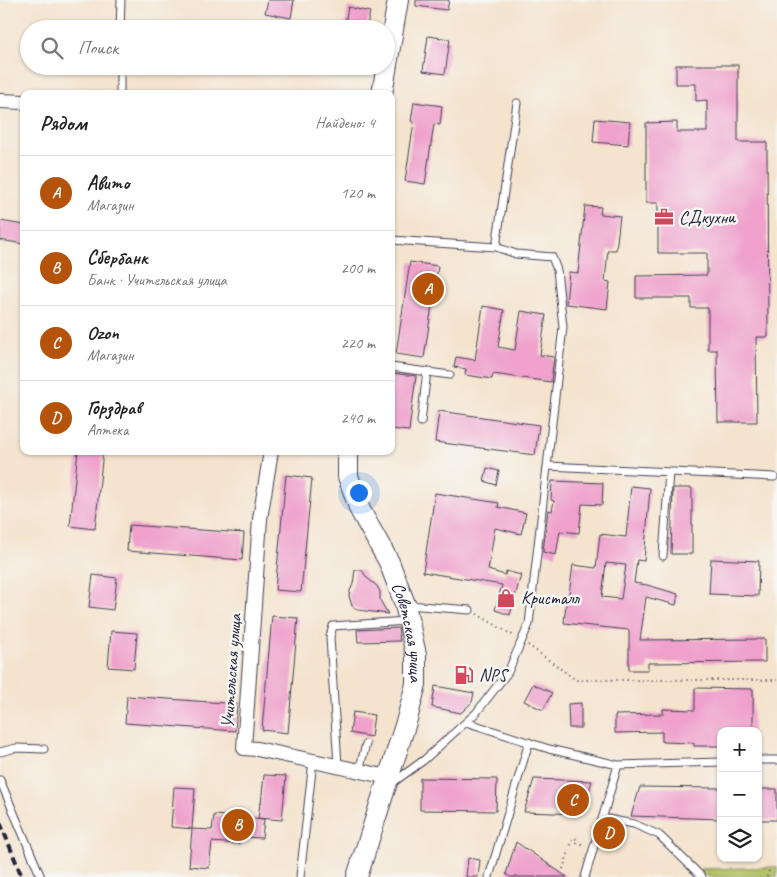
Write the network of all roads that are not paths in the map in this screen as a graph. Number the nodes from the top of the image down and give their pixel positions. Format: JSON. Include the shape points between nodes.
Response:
{"nodes":[{"id":1,"x":121,"y":0,"type":"edge"},
{"id":2,"x":398,"y":0,"type":"edge"},
{"id":3,"x":120,"y":20,"type":"edge"},
{"id":4,"x":395,"y":20,"type":"edge"},
{"id":5,"x":120,"y":75,"type":"edge"},
{"id":6,"x":385,"y":75,"type":"edge"},
{"id":7,"x":120,"y":90,"type":"edge"},
{"id":8,"x":383,"y":90,"type":"edge"},
{"id":9,"x":0,"y":101,"type":"edge"},
{"id":10,"x":20,"y":102,"type":"edge"},
{"id":11,"x":517,"y":103,"type":"dead end"},
{"id":12,"x":395,"y":240,"type":"edge"},
{"id":13,"x":496,"y":248,"type":"junction"},
{"id":14,"x":395,"y":368,"type":"edge"},
{"id":15,"x":427,"y":372,"type":"junction"},
{"id":16,"x":450,"y":375,"type":"dead end"},
{"id":17,"x":421,"y":422,"type":"dead end"},
{"id":18,"x":271,"y":455,"type":"edge"},
{"id":19,"x":348,"y":455,"type":"edge"},
{"id":20,"x":548,"y":466,"type":"junction"},
{"id":21,"x":670,"y":472,"type":"junction"},
{"id":22,"x":774,"y":477,"type":"dead end"},
{"id":23,"x":663,"y":556,"type":"dead end"},
{"id":24,"x":470,"y":610,"type":"road end"},
{"id":25,"x":407,"y":613,"type":"junction"},
{"id":26,"x":466,"y":722,"type":"junction"},
{"id":27,"x":529,"y":742,"type":"junction"},
{"id":28,"x":366,"y":744,"type":"dead end"},
{"id":29,"x":44,"y":749,"type":"dead end"},
{"id":30,"x":0,"y":752,"type":"edge"},
{"id":31,"x":762,"y":760,"type":"edge"},
{"id":32,"x":777,"y":760,"type":"edge"},
{"id":33,"x":312,"y":761,"type":"junction"},
{"id":34,"x":717,"y":762,"type":"edge"},
{"id":35,"x":618,"y":765,"type":"junction"},
{"id":36,"x":338,"y":766,"type":"junction"},
{"id":37,"x":359,"y":771,"type":"junction"},
{"id":38,"x":0,"y":780,"type":"edge"},
{"id":39,"x":386,"y":783,"type":"junction"},
{"id":40,"x":602,"y":818,"type":"junction"},
{"id":41,"x":41,"y":877,"type":"edge"},
{"id":42,"x":300,"y":877,"type":"edge"},
{"id":43,"x":357,"y":877,"type":"edge"},
{"id":44,"x":489,"y":877,"type":"edge"},
{"id":45,"x":585,"y":877,"type":"edge"},
{"id":46,"x":702,"y":877,"type":"edge"}],
"edges":[{"from":1,"to":3,"type":"lane"},
{"from":2,"to":4,"type":"main road"},
{"from":5,"to":7,"type":"lane"},
{"from":6,"to":8,"type":"main road"},
{"from":9,"to":10,"type":"street"},
{"from":11,"to":13,"type":"lane"},
{"from":12,"to":13,"type":"lane"},
{"from":13,"to":20,"type":"lane","via":[[516,254],[552,257],[557,270],[563,327]]},
{"from":14,"to":15,"type":"lane"},
{"from":15,"to":16,"type":"lane"},
{"from":15,"to":17,"type":"lane"},
{"from":18,"to":33,"type":"street","name":"Учительская улица","via":[[260,519],[244,748]]},
{"from":19,"to":25,"type":"main road","name":"Советская улица","via":[[348,476],[360,510],[389,562]]},
{"from":20,"to":21,"type":"lane"},
{"from":20,"to":26,"type":"lane","via":[[530,624],[508,672]]},
{"from":21,"to":22,"type":"lane"},
{"from":21,"to":23,"type":"lane"},
{"from":24,"to":25,"type":"lane"},
{"from":25,"to":36,"type":"lane","via":[[333,626],[330,637]]},
{"from":25,"to":39,"type":"main road","name":"Советская улица","via":[[416,655],[416,684]]},
{"from":26,"to":27,"type":"lane"},
{"from":26,"to":39,"type":"lane","via":[[424,760]]},
{"from":27,"to":35,"type":"lane"},
{"from":27,"to":44,"type":"lane"},
{"from":28,"to":37,"type":"lane"},
{"from":29,"to":30,"type":"lane","via":[[16,748]]},
{"from":31,"to":32,"type":"lane"},
{"from":33,"to":36,"type":"street","name":"Учительская улица"},
{"from":33,"to":42,"type":"lane"},
{"from":34,"to":35,"type":"lane"},
{"from":35,"to":40,"type":"lane"},
{"from":36,"to":37,"type":"street","name":"Учительская улица"},
{"from":37,"to":39,"type":"street","name":"Учительская улица"},
{"from":38,"to":41,"type":"lane"},
{"from":39,"to":43,"type":"main road","name":"Советская улица"},
{"from":40,"to":45,"type":"lane"},
{"from":40,"to":46,"type":"lane","via":[[634,824],[659,835]]}]}
